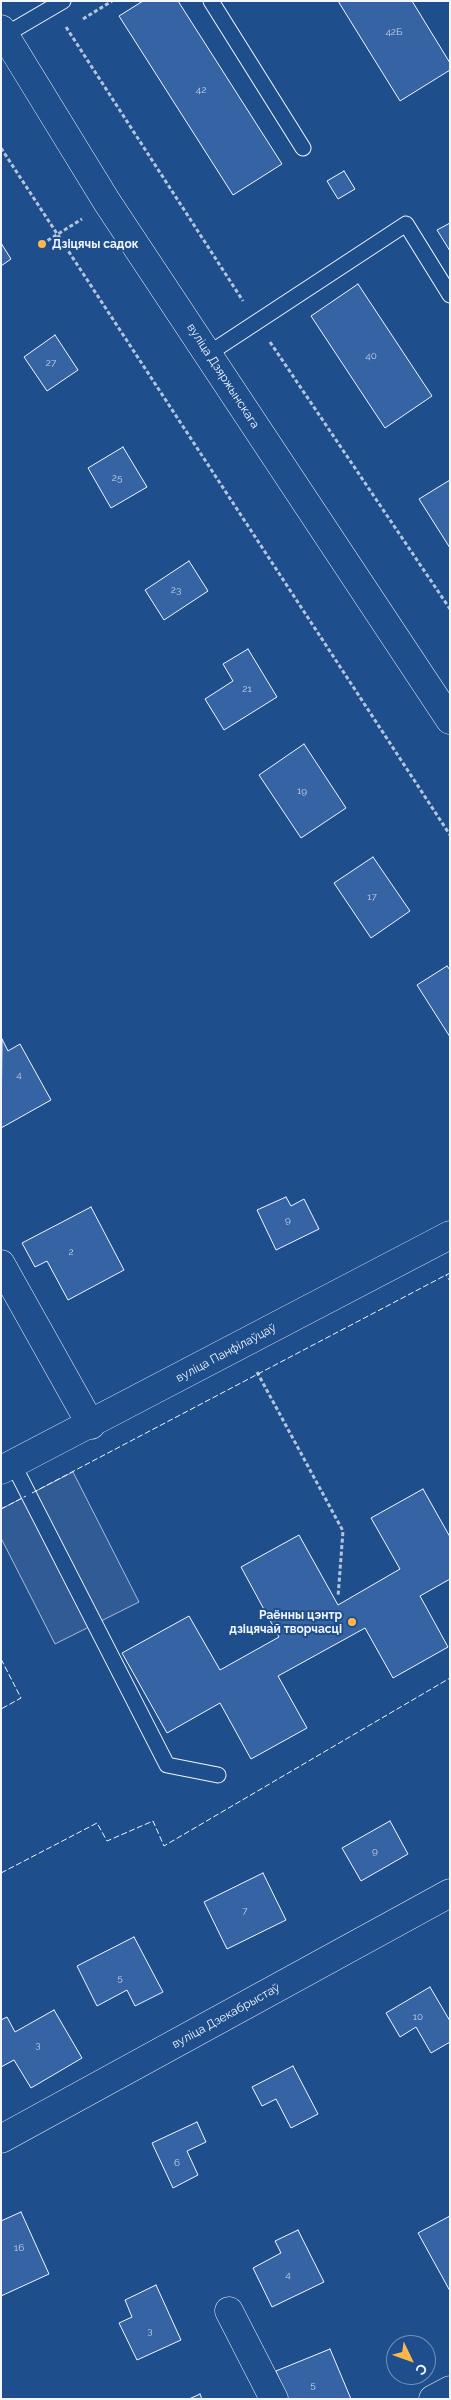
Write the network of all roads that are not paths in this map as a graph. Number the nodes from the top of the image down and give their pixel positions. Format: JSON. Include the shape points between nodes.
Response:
{"nodes":[{"id":1,"x":63,"y":1,"type":"edge"},
{"id":2,"x":211,"y":1,"type":"edge"},
{"id":3,"x":3,"y":32,"type":"edge"},
{"id":4,"x":303,"y":148,"type":"dead end"},
{"id":5,"x":450,"y":295,"type":"edge"},
{"id":6,"x":208,"y":354,"type":"junction"},
{"id":7,"x":447,"y":711,"type":"edge"},
{"id":8,"x":450,"y":1235,"type":"edge"},
{"id":9,"x":1,"y":1264,"type":"edge"},
{"id":10,"x":91,"y":1425,"type":"junction"},
{"id":11,"x":7,"y":1467,"type":"edge"},
{"id":12,"x":218,"y":1775,"type":"dead end"},
{"id":13,"x":450,"y":1893,"type":"edge"},
{"id":14,"x":1,"y":2139,"type":"edge"},
{"id":15,"x":229,"y":2311,"type":"dead end"},
{"id":16,"x":450,"y":2390,"type":"edge"},
{"id":17,"x":274,"y":2399,"type":"edge"},
{"id":18,"x":434,"y":2399,"type":"edge"}],
"edges":[{"from":1,"to":3,"type":"lane"},
{"from":2,"to":4,"type":"lane"},
{"from":3,"to":6,"type":"street","name":"вуліца Дзяржынскага","via":[[107,202]]},
{"from":5,"to":6,"type":"lane","via":[[406,224]]},
{"from":6,"to":7,"type":"street","name":"вуліца Дзяржынскага"},
{"from":8,"to":10,"type":"street","name":"вуліца Панфілаўцаў"},
{"from":9,"to":10,"type":"street"},
{"from":10,"to":11,"type":"street","name":"вуліца Панфілаўцаў"},
{"from":11,"to":12,"type":"lane","via":[[167,1765]]},
{"from":13,"to":14,"type":"street","name":"вуліца Дзекабрыстаў"},
{"from":15,"to":17,"type":"street"},
{"from":16,"to":18,"type":"street"}]}
